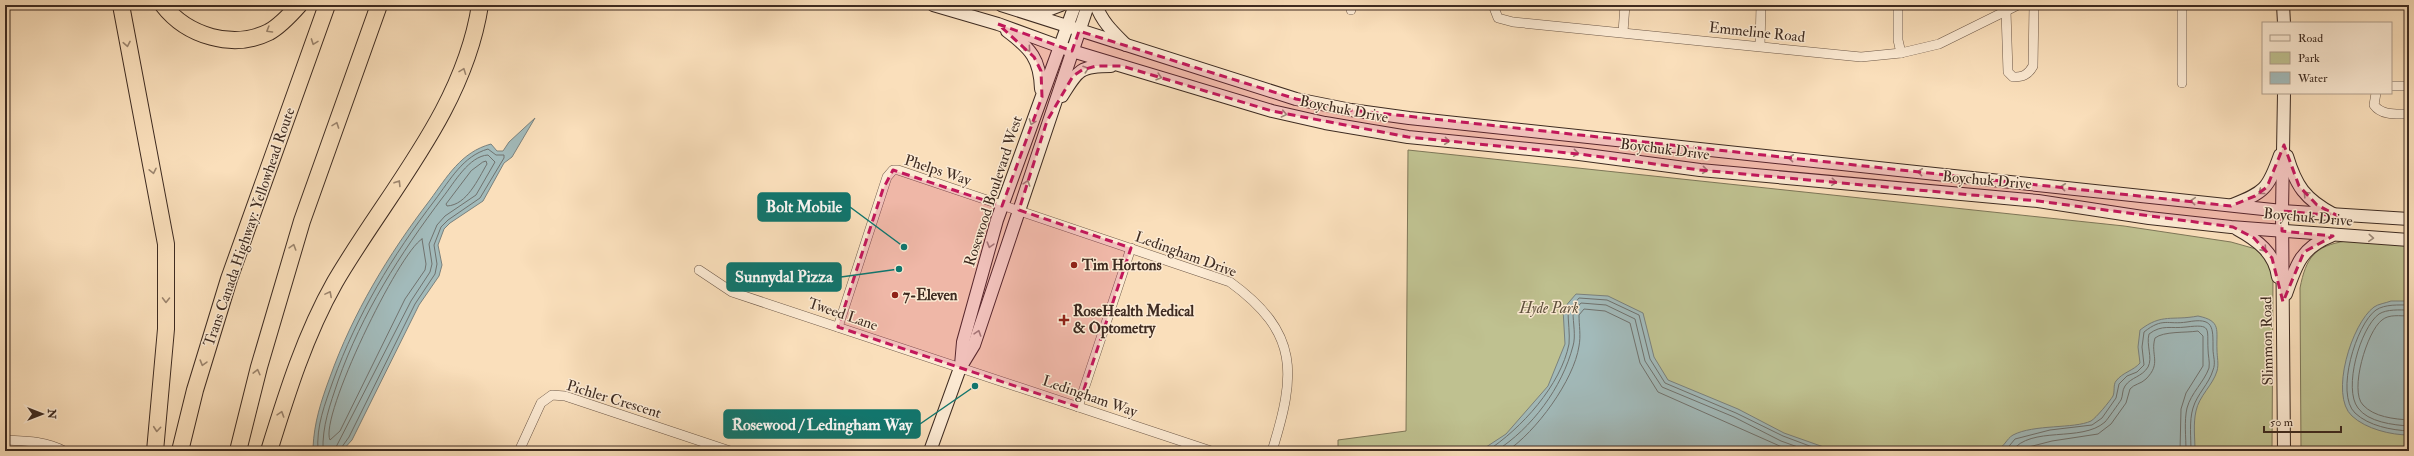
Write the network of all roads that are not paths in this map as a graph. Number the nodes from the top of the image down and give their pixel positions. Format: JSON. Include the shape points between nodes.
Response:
{"nodes":[{"id":1,"x":121,"y":5,"type":"edge"},
{"id":2,"x":163,"y":5,"type":"edge"},
{"id":3,"x":299,"y":5,"type":"edge"},
{"id":4,"x":327,"y":5,"type":"edge"},
{"id":5,"x":379,"y":5,"type":"edge"},
{"id":6,"x":932,"y":5,"type":"edge"},
{"id":7,"x":1001,"y":5,"type":"edge"},
{"id":8,"x":1061,"y":5,"type":"edge"},
{"id":9,"x":1074,"y":5,"type":"edge"},
{"id":10,"x":1088,"y":5,"type":"edge"},
{"id":11,"x":1096,"y":5,"type":"edge"},
{"id":12,"x":1493,"y":5,"type":"edge"},
{"id":13,"x":1624,"y":5,"type":"edge"},
{"id":14,"x":1761,"y":5,"type":"edge"},
{"id":15,"x":1898,"y":5,"type":"edge"},
{"id":16,"x":2018,"y":5,"type":"edge"},
{"id":17,"x":2034,"y":5,"type":"edge"},
{"id":18,"x":2182,"y":5,"type":"edge"},
{"id":19,"x":2283,"y":5,"type":"edge"},
{"id":20,"x":480,"y":9,"type":"edge"},
{"id":21,"x":2006,"y":11,"type":"junction"},
{"id":22,"x":2284,"y":22,"type":"edge"},
{"id":23,"x":998,"y":24,"type":"junction"},
{"id":24,"x":1067,"y":27,"type":"junction"},
{"id":25,"x":1079,"y":32,"type":"junction"},
{"id":26,"x":1623,"y":32,"type":"junction"},
{"id":27,"x":1059,"y":46,"type":"junction"},
{"id":28,"x":1760,"y":46,"type":"junction"},
{"id":29,"x":1128,"y":47,"type":"junction"},
{"id":30,"x":1072,"y":51,"type":"junction"},
{"id":31,"x":1901,"y":53,"type":"junction"},
{"id":32,"x":1122,"y":66,"type":"junction"},
{"id":33,"x":2182,"y":83,"type":"dead end"},
{"id":34,"x":2392,"y":86,"type":"edge"},
{"id":35,"x":2409,"y":86,"type":"edge"},
{"id":36,"x":2284,"y":94,"type":"edge"},
{"id":37,"x":2376,"y":94,"type":"edge"},
{"id":38,"x":1042,"y":97,"type":"junction"},
{"id":39,"x":2409,"y":114,"type":"edge"},
{"id":40,"x":1047,"y":122,"type":"junction"},
{"id":41,"x":2284,"y":145,"type":"junction"},
{"id":42,"x":1002,"y":206,"type":"junction"},
{"id":43,"x":2231,"y":206,"type":"junction"},
{"id":44,"x":1019,"y":210,"type":"junction"},
{"id":45,"x":2282,"y":211,"type":"junction"},
{"id":46,"x":2338,"y":216,"type":"junction"},
{"id":47,"x":2409,"y":219,"type":"edge"},
{"id":48,"x":2233,"y":227,"type":"junction"},
{"id":49,"x":2282,"y":231,"type":"junction"},
{"id":50,"x":2333,"y":236,"type":"junction"},
{"id":51,"x":2409,"y":240,"type":"edge"},
{"id":52,"x":1131,"y":248,"type":"junction"},
{"id":53,"x":699,"y":270,"type":"dead end"},
{"id":54,"x":2283,"y":302,"type":"junction"},
{"id":55,"x":838,"y":327,"type":"junction"},
{"id":56,"x":960,"y":368,"type":"junction"},
{"id":57,"x":1078,"y":407,"type":"junction"},
{"id":58,"x":5,"y":440,"type":"edge"},
{"id":59,"x":64,"y":451,"type":"edge"},
{"id":60,"x":155,"y":451,"type":"edge"},
{"id":61,"x":180,"y":451,"type":"edge"},
{"id":62,"x":238,"y":451,"type":"edge"},
{"id":63,"x":269,"y":451,"type":"edge"},
{"id":64,"x":519,"y":451,"type":"edge"},
{"id":65,"x":730,"y":451,"type":"edge"},
{"id":66,"x":930,"y":451,"type":"edge"},
{"id":67,"x":1211,"y":451,"type":"edge"},
{"id":68,"x":1272,"y":451,"type":"edge"},
{"id":69,"x":2284,"y":451,"type":"edge"}],
"edges":[{"from":1,"to":60,"type":"highway","one_way":true,"via":[[166,244],[166,330]]},
{"from":3,"to":2,"type":"highway","one_way":true,"via":[[270,31],[255,38],[239,39],[202,35],[181,23]]},
{"from":4,"to":61,"type":"highway","name":"Trans Canada Highway: Yellowhead Route","one_way":true,"via":[[229,279],[195,390]]},
{"from":62,"to":5,"type":"highway","one_way":true,"via":[[267,338],[302,221]]},
{"from":6,"to":23,"type":"main road","name":"Boychuk Drive"},
{"from":7,"to":8,"type":"main road","via":[[1034,11],[1048,10]]},
{"from":7,"to":24,"type":"main road","name":"Boychuk Drive"},
{"from":9,"to":24,"type":"main road","name":"Rosewood Boulevard West"},
{"from":10,"to":25,"type":"main road","name":"Rosewood Boulevard West"},
{"from":11,"to":29,"type":"main road","via":[[1108,28]]},
{"from":12,"to":26,"type":"street","name":"Emmeline Road","via":[[1498,18],[1513,22]]},
{"from":13,"to":26,"type":"street"},
{"from":14,"to":28,"type":"street"},
{"from":15,"to":31,"type":"street","via":[[1898,40]]},
{"from":16,"to":21,"type":"street","name":"Emmeline Road"},
{"from":17,"to":21,"type":"street","via":[[2033,66],[2029,73],[2020,77],[2013,77],[2008,72]]},
{"from":18,"to":33,"type":"street"},
{"from":19,"to":22,"type":"main road"},
{"from":63,"to":20,"type":"highway","one_way":true,"via":[[295,367],[314,323],[335,282],[447,104],[467,59]]},
{"from":21,"to":31,"type":"street","name":"Emmeline Road","via":[[1939,44]]},
{"from":23,"to":27,"type":"main road","name":"Boychuk Drive"},
{"from":23,"to":38,"type":"main road","one_way":true,"via":[[1021,42],[1034,57],[1041,70]]},
{"from":24,"to":25,"type":"main road","name":"Boychuk Drive"},
{"from":24,"to":27,"type":"main road","name":"Rosewood Boulevard West"},
{"from":25,"to":29,"type":"main road","name":"Boychuk Drive"},
{"from":25,"to":30,"type":"main road","name":"Rosewood Boulevard West"},
{"from":26,"to":28,"type":"street","name":"Emmeline Road"},
{"from":27,"to":30,"type":"main road","name":"Boychuk Drive"},
{"from":27,"to":38,"type":"main road","name":"Rosewood Boulevard West"},
{"from":28,"to":31,"type":"street","name":"Emmeline Road","via":[[1861,57]]},
{"from":43,"to":29,"type":"main road","name":"Boychuk Drive","one_way":true,"via":[[1358,111],[1296,99]]},
{"from":30,"to":32,"type":"main road","name":"Boychuk Drive"},
{"from":30,"to":40,"type":"main road","name":"Rosewood Boulevard West"},
{"from":40,"to":32,"type":"main road","one_way":true,"via":[[1073,76],[1096,66]]},
{"from":32,"to":48,"type":"main road","name":"Boychuk Drive","one_way":true,"via":[[1272,111],[1408,137],[1579,154],[1700,170],[2038,201],[2149,218]]},
{"from":34,"to":35,"type":"street"},
{"from":36,"to":41,"type":"main road"},
{"from":37,"to":39,"type":"street","via":[[2376,108],[2383,112]]},
{"from":38,"to":42,"type":"main road","name":"Rosewood Boulevard West","one_way":true},
{"from":44,"to":40,"type":"main road","name":"Rosewood Boulevard West","one_way":true},
{"from":41,"to":43,"type":"main road","one_way":true,"via":[[2267,187],[2255,196]]},
{"from":41,"to":45,"type":"main road","name":"Slimmon Road"},
{"from":46,"to":41,"type":"main road","one_way":true,"via":[[2317,205],[2299,186],[2293,176]]},
{"from":42,"to":44,"type":"street","name":"Phelps Way"},
{"from":42,"to":55,"type":"street","name":"Phelps Way","via":[[893,170],[883,189]]},
{"from":42,"to":56,"type":"main road","name":"Rosewood Boulevard West","one_way":true,"via":[[962,342]]},
{"from":43,"to":45,"type":"main road","name":"Boychuk Drive"},
{"from":44,"to":52,"type":"street","name":"Ledingham Drive"},
{"from":56,"to":44,"type":"main road","name":"Rosewood Boulevard West","one_way":true,"via":[[974,345]]},
{"from":45,"to":46,"type":"main road","name":"Boychuk Drive"},
{"from":45,"to":49,"type":"main road","name":"Slimmon Road"},
{"from":46,"to":47,"type":"main road","name":"Boychuk Drive"},
{"from":48,"to":49,"type":"main road","name":"Boychuk Drive"},
{"from":48,"to":54,"type":"main road","one_way":true,"via":[[2254,238],[2272,258],[2277,268]]},
{"from":49,"to":50,"type":"main road","name":"Boychuk Drive"},
{"from":49,"to":54,"type":"main road","name":"Slimmon Road"},
{"from":50,"to":51,"type":"main road","name":"Boychuk Drive","one_way":true},
{"from":50,"to":54,"type":"main road","via":[[2312,245],[2304,252],[2294,270]]},
{"from":52,"to":57,"type":"street"},
{"from":52,"to":68,"type":"street","name":"Ledingham Drive","via":[[1230,282],[1270,316],[1280,334],[1287,356],[1284,412]]},
{"from":53,"to":55,"type":"street","name":"Tweed Lane","via":[[732,292]]},
{"from":54,"to":69,"type":"main road","name":"Slimmon Road"},
{"from":55,"to":56,"type":"street","name":"Tweed Lane"},
{"from":56,"to":57,"type":"street","name":"Ledingham Way"},
{"from":56,"to":66,"type":"main road","name":"Rosewood Boulevard West"},
{"from":57,"to":67,"type":"street","name":"Ledingham Way"},
{"from":58,"to":59,"type":"street","via":[[35,441]]},
{"from":64,"to":65,"type":"street","name":"Pichler Crescent","via":[[542,403],[552,395],[565,396]]}]}
